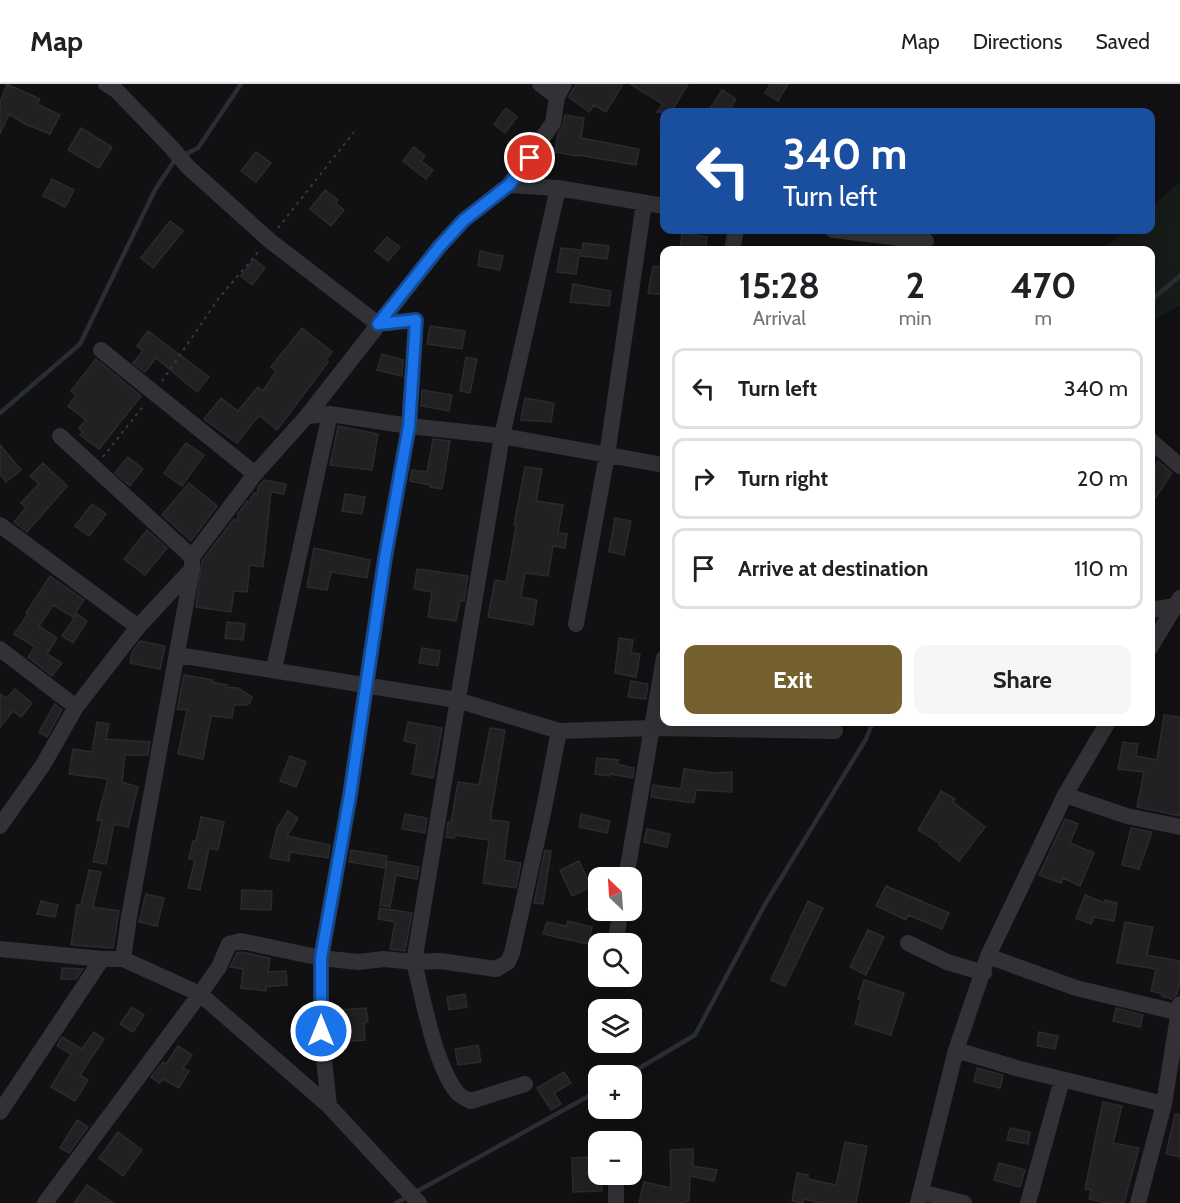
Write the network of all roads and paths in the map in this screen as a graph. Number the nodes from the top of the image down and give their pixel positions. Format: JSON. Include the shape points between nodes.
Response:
{"nodes":[{"id":1,"x":540,"y":84,"type":"edge"},
{"id":2,"x":114,"y":86,"type":"edge"},
{"id":3,"x":560,"y":91,"type":"edge"},
{"id":4,"x":354,"y":132,"type":"dead end"},
{"id":5,"x":509,"y":185,"type":"junction"},
{"id":6,"x":558,"y":188,"type":"junction"},
{"id":7,"x":644,"y":202,"type":"junction"},
{"id":8,"x":660,"y":205,"type":"edge"},
{"id":9,"x":866,"y":234,"type":"edge"},
{"id":10,"x":269,"y":240,"type":"junction"},
{"id":11,"x":926,"y":241,"type":"dead end"},
{"id":12,"x":378,"y":324,"type":"junction"},
{"id":13,"x":101,"y":350,"type":"dead end"},
{"id":14,"x":153,"y":394,"type":"junction"},
{"id":15,"x":330,"y":414,"type":"junction"},
{"id":16,"x":307,"y":416,"type":"junction"},
{"id":17,"x":409,"y":426,"type":"junction"},
{"id":18,"x":60,"y":436,"type":"dead end"},
{"id":19,"x":502,"y":436,"type":"junction"},
{"id":20,"x":1155,"y":444,"type":"edge"},
{"id":21,"x":607,"y":455,"type":"junction"},
{"id":22,"x":660,"y":464,"type":"edge"},
{"id":23,"x":1180,"y":466,"type":"edge"},
{"id":24,"x":96,"y":467,"type":"junction"},
{"id":25,"x":255,"y":474,"type":"junction"},
{"id":26,"x":0,"y":525,"type":"edge"},
{"id":27,"x":192,"y":563,"type":"junction"},
{"id":28,"x":1178,"y":602,"type":"edge"},
{"id":29,"x":1155,"y":609,"type":"edge"},
{"id":30,"x":576,"y":624,"type":"dead end"},
{"id":31,"x":138,"y":627,"type":"junction"},
{"id":32,"x":1155,"y":640,"type":"edge"},
{"id":33,"x":0,"y":649,"type":"edge"},
{"id":34,"x":178,"y":655,"type":"junction"},
{"id":35,"x":274,"y":669,"type":"junction"},
{"id":36,"x":660,"y":681,"type":"edge"},
{"id":37,"x":366,"y":684,"type":"junction"},
{"id":38,"x":457,"y":700,"type":"junction"},
{"id":39,"x":76,"y":707,"type":"junction"},
{"id":40,"x":1106,"y":726,"type":"edge"},
{"id":41,"x":652,"y":728,"type":"junction"},
{"id":42,"x":559,"y":731,"type":"junction"},
{"id":43,"x":835,"y":731,"type":"dead end"},
{"id":44,"x":1065,"y":795,"type":"junction"},
{"id":45,"x":0,"y":826,"type":"edge"},
{"id":46,"x":1180,"y":827,"type":"edge"},
{"id":47,"x":628,"y":867,"type":"edge"},
{"id":48,"x":908,"y":943,"type":"dead end"},
{"id":49,"x":0,"y":949,"type":"edge"},
{"id":50,"x":988,"y":956,"type":"junction"},
{"id":51,"x":321,"y":958,"type":"junction"},
{"id":52,"x":102,"y":959,"type":"junction"},
{"id":53,"x":123,"y":959,"type":"junction"},
{"id":54,"x":414,"y":962,"type":"junction"},
{"id":55,"x":984,"y":973,"type":"junction"},
{"id":56,"x":200,"y":994,"type":"junction"},
{"id":57,"x":1179,"y":1009,"type":"edge"},
{"id":58,"x":956,"y":1050,"type":"junction"},
{"id":59,"x":1062,"y":1080,"type":"junction"},
{"id":60,"x":525,"y":1084,"type":"dead end"},
{"id":61,"x":1164,"y":1104,"type":"junction"},
{"id":62,"x":329,"y":1106,"type":"junction"},
{"id":63,"x":0,"y":1112,"type":"edge"},
{"id":64,"x":616,"y":1185,"type":"edge"},
{"id":65,"x":920,"y":1198,"type":"edge"},
{"id":66,"x":45,"y":1203,"type":"edge"},
{"id":67,"x":419,"y":1203,"type":"edge"},
{"id":68,"x":616,"y":1203,"type":"edge"},
{"id":69,"x":964,"y":1203,"type":"edge"},
{"id":70,"x":1028,"y":1203,"type":"edge"},
{"id":71,"x":1138,"y":1203,"type":"edge"}],
"edges":[{"from":1,"to":3,"type":"street"},
{"from":2,"to":10,"type":"street","via":[[188,167]]},
{"from":3,"to":5,"type":"street","via":[[553,123]]},
{"from":4,"to":10,"type":"path"},
{"from":5,"to":6,"type":"street"},
{"from":5,"to":12,"type":"street","via":[[464,220]]},
{"from":6,"to":7,"type":"street"},
{"from":6,"to":19,"type":"street"},
{"from":7,"to":8,"type":"street"},
{"from":7,"to":21,"type":"street"},
{"from":9,"to":11,"type":"street"},
{"from":10,"to":12,"type":"street"},
{"from":10,"to":14,"type":"path","via":[[219,298]]},
{"from":12,"to":16,"type":"street"},
{"from":12,"to":17,"type":"street","via":[[416,320]]},
{"from":13,"to":14,"type":"street"},
{"from":14,"to":24,"type":"path"},
{"from":14,"to":25,"type":"street"},
{"from":15,"to":16,"type":"street"},
{"from":15,"to":17,"type":"street"},
{"from":15,"to":35,"type":"street"},
{"from":16,"to":25,"type":"street"},
{"from":17,"to":19,"type":"street"},
{"from":17,"to":37,"type":"street"},
{"from":18,"to":24,"type":"street"},
{"from":19,"to":21,"type":"street"},
{"from":19,"to":38,"type":"street"},
{"from":20,"to":23,"type":"street"},
{"from":21,"to":22,"type":"street"},
{"from":21,"to":30,"type":"street"},
{"from":24,"to":27,"type":"street"},
{"from":25,"to":27,"type":"street"},
{"from":26,"to":31,"type":"street"},
{"from":27,"to":31,"type":"street"},
{"from":27,"to":34,"type":"street"},
{"from":28,"to":29,"type":"street"},
{"from":28,"to":32,"type":"street"},
{"from":31,"to":39,"type":"street"},
{"from":33,"to":39,"type":"street"},
{"from":34,"to":35,"type":"street"},
{"from":34,"to":53,"type":"street"},
{"from":35,"to":37,"type":"street"},
{"from":36,"to":41,"type":"street"},
{"from":37,"to":38,"type":"street"},
{"from":37,"to":51,"type":"street"},
{"from":38,"to":42,"type":"street"},
{"from":38,"to":54,"type":"street"},
{"from":39,"to":45,"type":"street","via":[[43,765]]},
{"from":40,"to":44,"type":"street"},
{"from":41,"to":42,"type":"street"},
{"from":41,"to":43,"type":"street"},
{"from":41,"to":47,"type":"street"},
{"from":42,"to":54,"type":"street","via":[[508,962],[496,969],[440,961]]},
{"from":44,"to":46,"type":"street","via":[[1127,816]]},
{"from":44,"to":50,"type":"street"},
{"from":48,"to":55,"type":"street","via":[[947,962]]},
{"from":49,"to":52,"type":"street"},
{"from":50,"to":55,"type":"street"},
{"from":50,"to":57,"type":"street","via":[[1076,988]]},
{"from":51,"to":54,"type":"street"},
{"from":51,"to":56,"type":"street","via":[[241,941],[229,945]]},
{"from":51,"to":62,"type":"street","via":[[321,1031]]},
{"from":52,"to":53,"type":"street"},
{"from":52,"to":63,"type":"street"},
{"from":53,"to":56,"type":"street"},
{"from":54,"to":60,"type":"street","via":[[432,1033],[456,1093],[471,1101]]},
{"from":55,"to":58,"type":"street"},
{"from":56,"to":62,"type":"street"},
{"from":56,"to":66,"type":"street"},
{"from":57,"to":61,"type":"street"},
{"from":58,"to":59,"type":"street"},
{"from":58,"to":65,"type":"street"},
{"from":59,"to":61,"type":"street"},
{"from":59,"to":70,"type":"street"},
{"from":61,"to":71,"type":"street"},
{"from":62,"to":67,"type":"street"},
{"from":64,"to":68,"type":"street"},
{"from":65,"to":69,"type":"street"}]}
